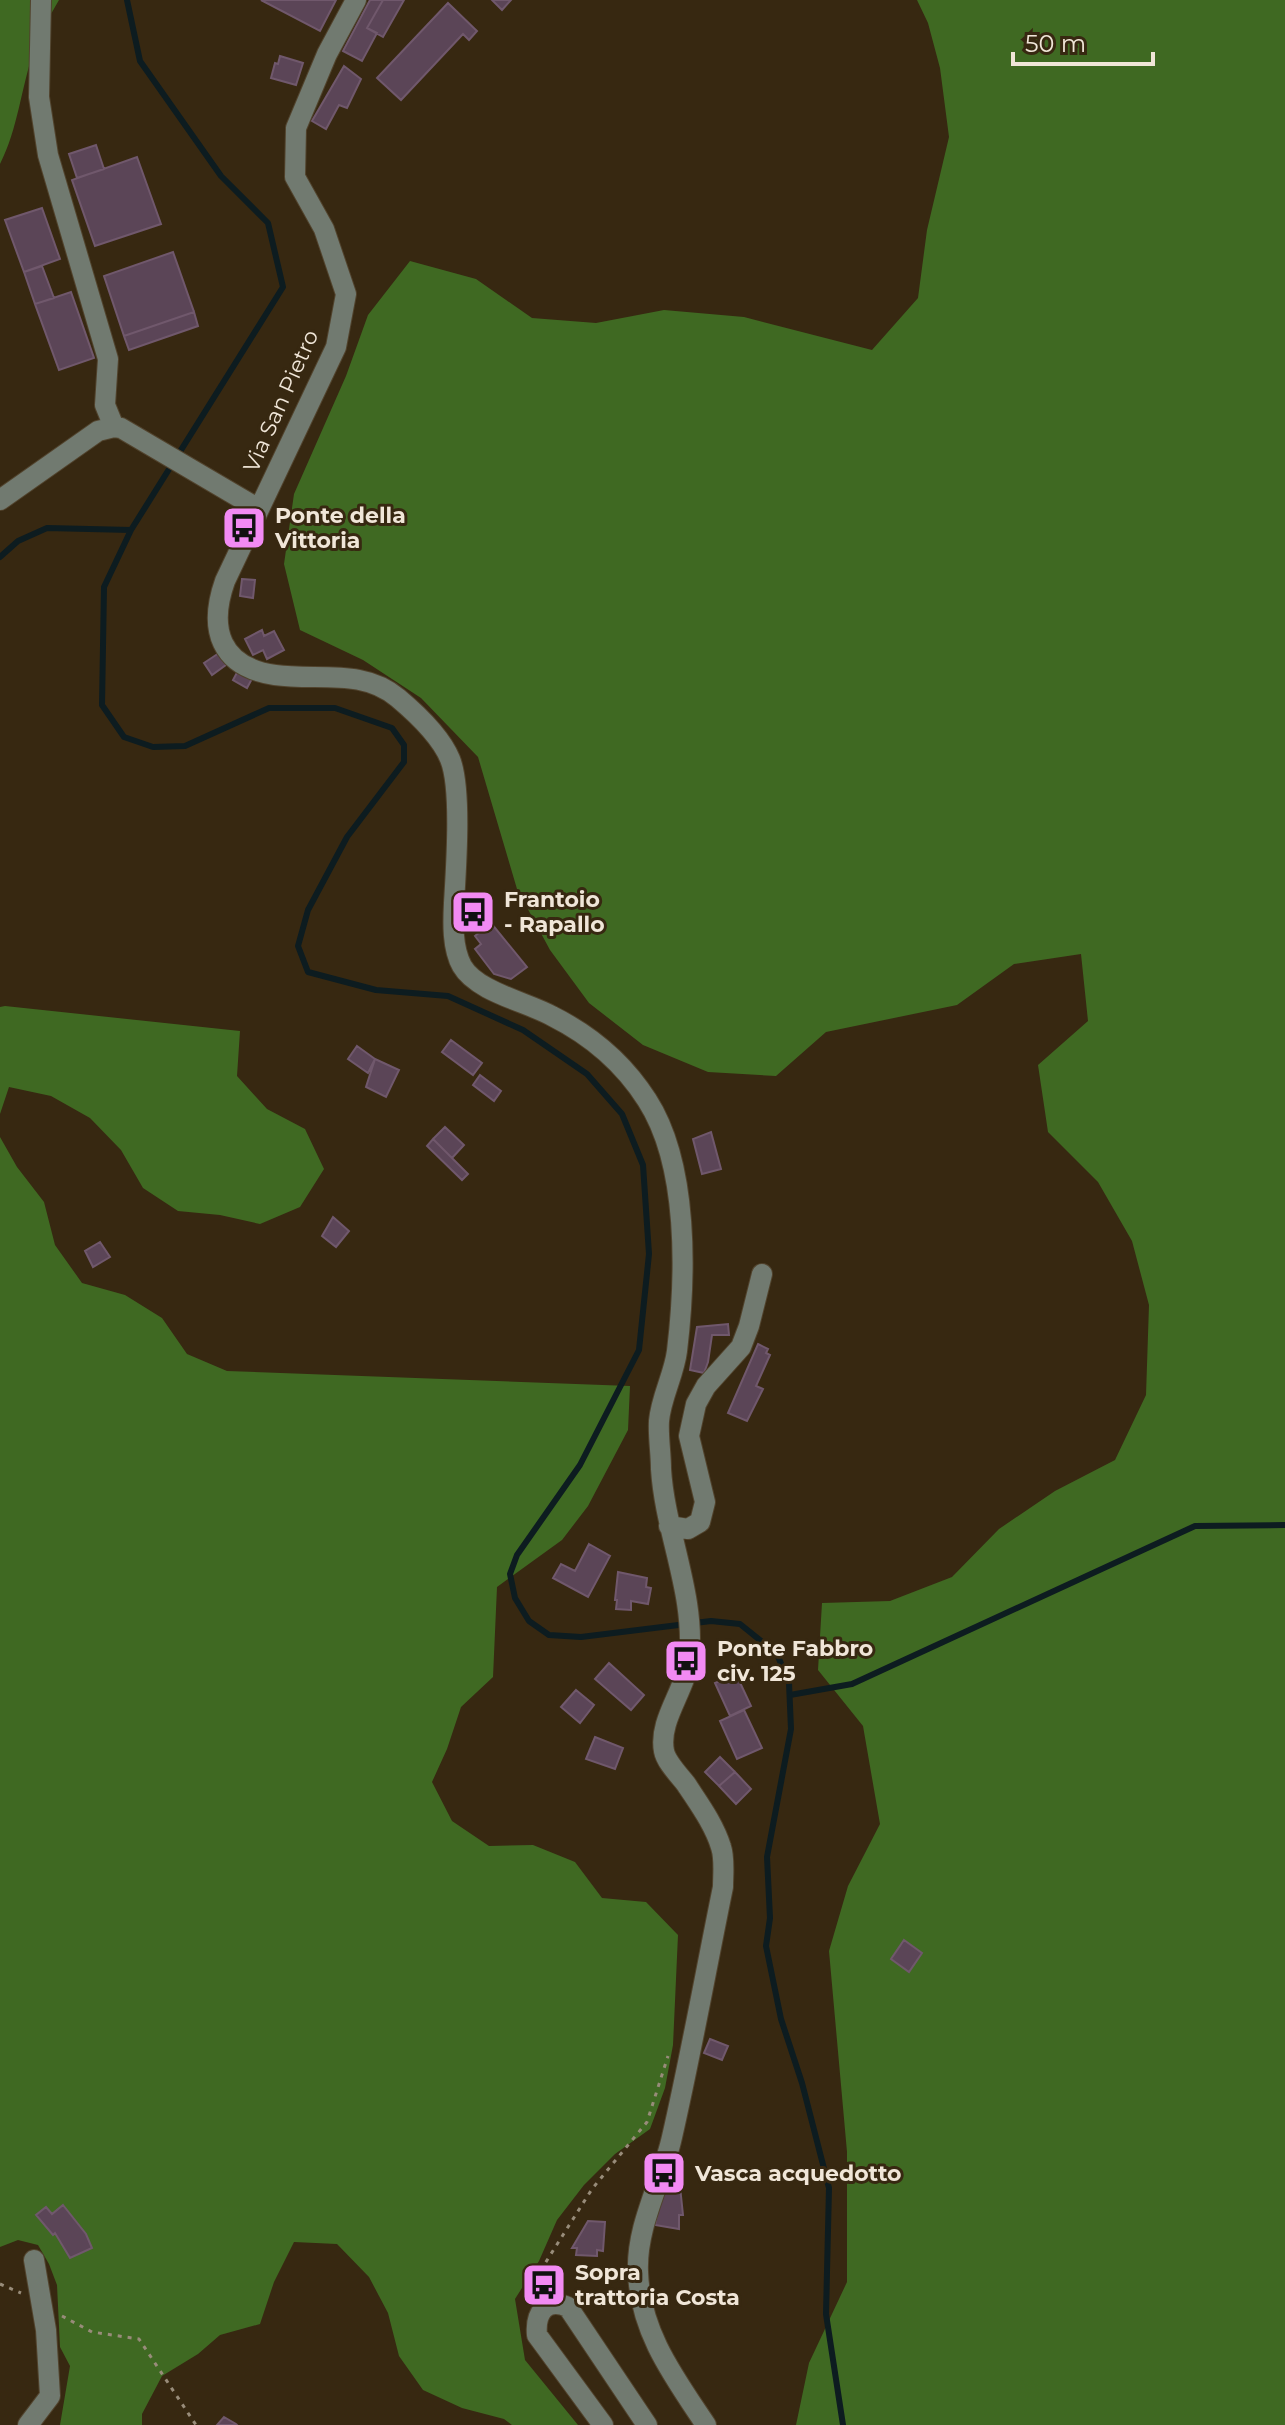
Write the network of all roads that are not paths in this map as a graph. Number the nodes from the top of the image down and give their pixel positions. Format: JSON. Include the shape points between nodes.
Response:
{"nodes":[{"id":1,"x":41,"y":0,"type":"edge"},
{"id":2,"x":356,"y":0,"type":"edge"},
{"id":3,"x":114,"y":427,"type":"junction"},
{"id":4,"x":0,"y":500,"type":"edge"},
{"id":5,"x":259,"y":509,"type":"junction"},
{"id":6,"x":762,"y":1274,"type":"dead end"},
{"id":7,"x":669,"y":1526,"type":"junction"},
{"id":8,"x":34,"y":2260,"type":"dead end"},
{"id":9,"x":28,"y":2425,"type":"edge"},
{"id":10,"x":603,"y":2425,"type":"edge"},
{"id":11,"x":647,"y":2425,"type":"edge"},
{"id":12,"x":706,"y":2425,"type":"edge"}],
"edges":[{"from":1,"to":3,"type":"street","via":[[39,97],[48,155],[108,359],[105,405]]},
{"from":2,"to":5,"type":"street","name":"Via San Pietro","via":[[296,128],[295,177],[324,229],[346,294],[339,334]]},
{"from":3,"to":4,"type":"street","via":[[98,431]]},
{"from":3,"to":5,"type":"street"},
{"from":5,"to":7,"type":"street","name":"Via San Pietro","via":[[219,598],[218,626],[225,648],[242,664],[267,673],[373,683],[403,702],[442,744],[454,770],[453,924],[461,965],[473,979],[551,1015],[612,1058],[648,1101],[673,1158],[683,1253],[676,1355],[659,1419]]},
{"from":6,"to":7,"type":"street","via":[[741,1347],[696,1404],[689,1436],[705,1502],[700,1522],[688,1529]]},
{"from":7,"to":12,"type":"street","via":[[688,1606],[689,1659],[665,1727],[664,1753],[717,1838],[723,1887],[671,2141],[645,2220],[637,2271],[660,2357]]},
{"from":8,"to":9,"type":"street","via":[[50,2396]]},
{"from":10,"to":11,"type":"street","via":[[537,2335],[547,2304],[568,2307]]}]}
